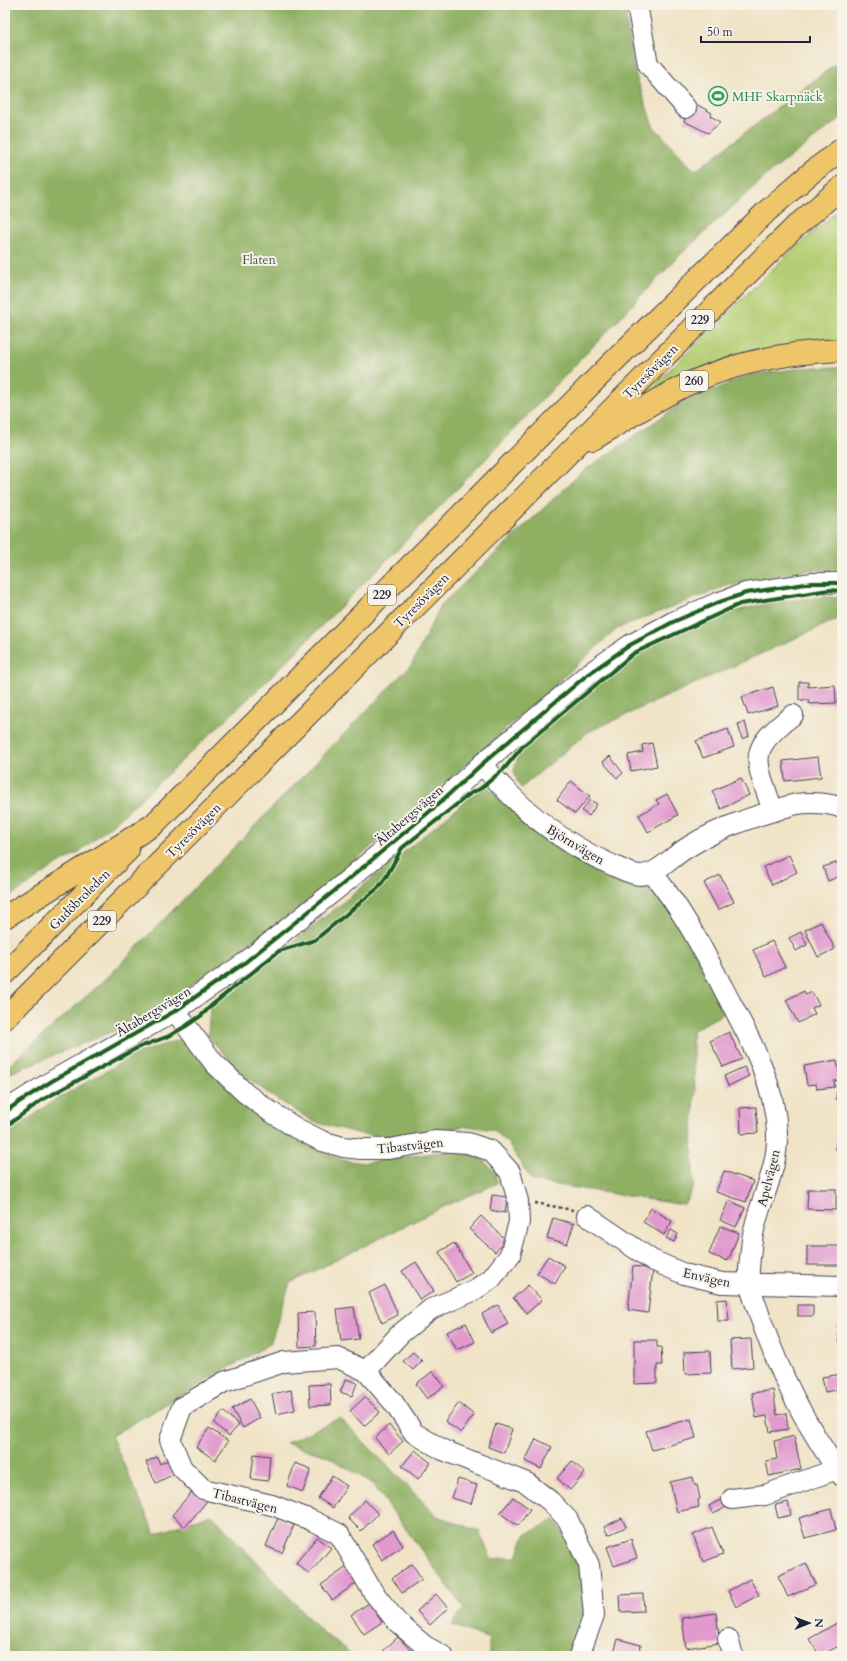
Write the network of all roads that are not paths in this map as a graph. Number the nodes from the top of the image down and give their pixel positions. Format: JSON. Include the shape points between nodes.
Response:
{"nodes":[{"id":1,"x":637,"y":5,"type":"edge"},
{"id":2,"x":686,"y":108,"type":"dead end"},
{"id":3,"x":842,"y":149,"type":"edge"},
{"id":4,"x":842,"y":187,"type":"edge"},
{"id":5,"x":842,"y":350,"type":"edge"},
{"id":6,"x":563,"y":457,"type":"junction"},
{"id":7,"x":842,"y":583,"type":"edge"},
{"id":8,"x":794,"y":715,"type":"dead end"},
{"id":9,"x":482,"y":764,"type":"junction"},
{"id":10,"x":842,"y":808,"type":"edge"},
{"id":11,"x":774,"y":811,"type":"junction"},
{"id":12,"x":153,"y":825,"type":"junction"},
{"id":13,"x":652,"y":873,"type":"junction"},
{"id":14,"x":5,"y":917,"type":"edge"},
{"id":15,"x":5,"y":973,"type":"edge"},
{"id":16,"x":175,"y":1011,"type":"junction"},
{"id":17,"x":5,"y":1018,"type":"edge"},
{"id":18,"x":5,"y":1112,"type":"edge"},
{"id":19,"x":587,"y":1216,"type":"road end"},
{"id":20,"x":749,"y":1284,"type":"junction"},
{"id":21,"x":842,"y":1286,"type":"edge"},
{"id":22,"x":366,"y":1371,"type":"junction"},
{"id":23,"x":840,"y":1473,"type":"edge"},
{"id":24,"x":732,"y":1499,"type":"dead end"},
{"id":25,"x":443,"y":1656,"type":"edge"},
{"id":26,"x":579,"y":1656,"type":"edge"}],
"edges":[{"from":1,"to":2,"type":"street","via":[[648,64]]},
{"from":3,"to":12,"type":"highway","number":"229","via":[[767,211]]},
{"from":4,"to":6,"type":"highway","name":"Tyresövägen","number":"229","via":[[795,227]]},
{"from":5,"to":6,"type":"highway","number":"260","via":[[794,354],[752,362],[696,380]]},
{"from":6,"to":17,"type":"highway","name":"Tyresövägen","number":"229"},
{"from":7,"to":9,"type":"street","name":"Ältabergsvägen","via":[[812,583],[746,593],[673,622],[630,645],[587,675]]},
{"from":8,"to":11,"type":"street","via":[[775,729],[764,742],[759,754],[759,766]]},
{"from":9,"to":13,"type":"street","name":"Björnvägen","via":[[541,823],[586,854],[640,875]]},
{"from":9,"to":16,"type":"street","name":"Ältabergsvägen","via":[[344,884],[243,964]]},
{"from":10,"to":11,"type":"street","via":[[797,804]]},
{"from":11,"to":13,"type":"street","via":[[729,827],[684,850]]},
{"from":12,"to":14,"type":"highway","number":"229"},
{"from":12,"to":15,"type":"highway","name":"Gudöbroleden"},
{"from":13,"to":20,"type":"street","name":"Apelvägen","via":[[668,892],[697,939],[750,1040],[776,1108],[778,1135],[774,1163],[751,1248]]},
{"from":16,"to":18,"type":"street","name":"Ältabergsvägen","via":[[52,1081]]},
{"from":16,"to":22,"type":"street","name":"Tibastvägen","via":[[214,1063],[240,1088],[268,1110],[322,1141],[361,1149],[389,1149],[435,1141],[468,1142],[491,1152],[510,1172],[518,1201],[519,1222],[510,1255],[491,1279],[473,1291],[431,1308],[400,1334]]},
{"from":19,"to":20,"type":"street","name":"Envägen","via":[[652,1260],[684,1274],[722,1283]]},
{"from":20,"to":21,"type":"street","name":"Envägen"},
{"from":20,"to":23,"type":"street","name":"Apelvägen","via":[[768,1340],[794,1398]]},
{"from":22,"to":25,"type":"street","name":"Tibastvägen","via":[[338,1358],[322,1359],[284,1362],[224,1382],[182,1407],[170,1440],[182,1468],[203,1489],[272,1505],[340,1534],[373,1592],[397,1622],[425,1646]]},
{"from":22,"to":26,"type":"street","name":"Tibastvägen","via":[[393,1402],[414,1433],[443,1450],[527,1483],[550,1501],[568,1520],[589,1566],[594,1615]]},
{"from":23,"to":24,"type":"street","name":"Apelvägen","via":[[765,1494]]}]}
